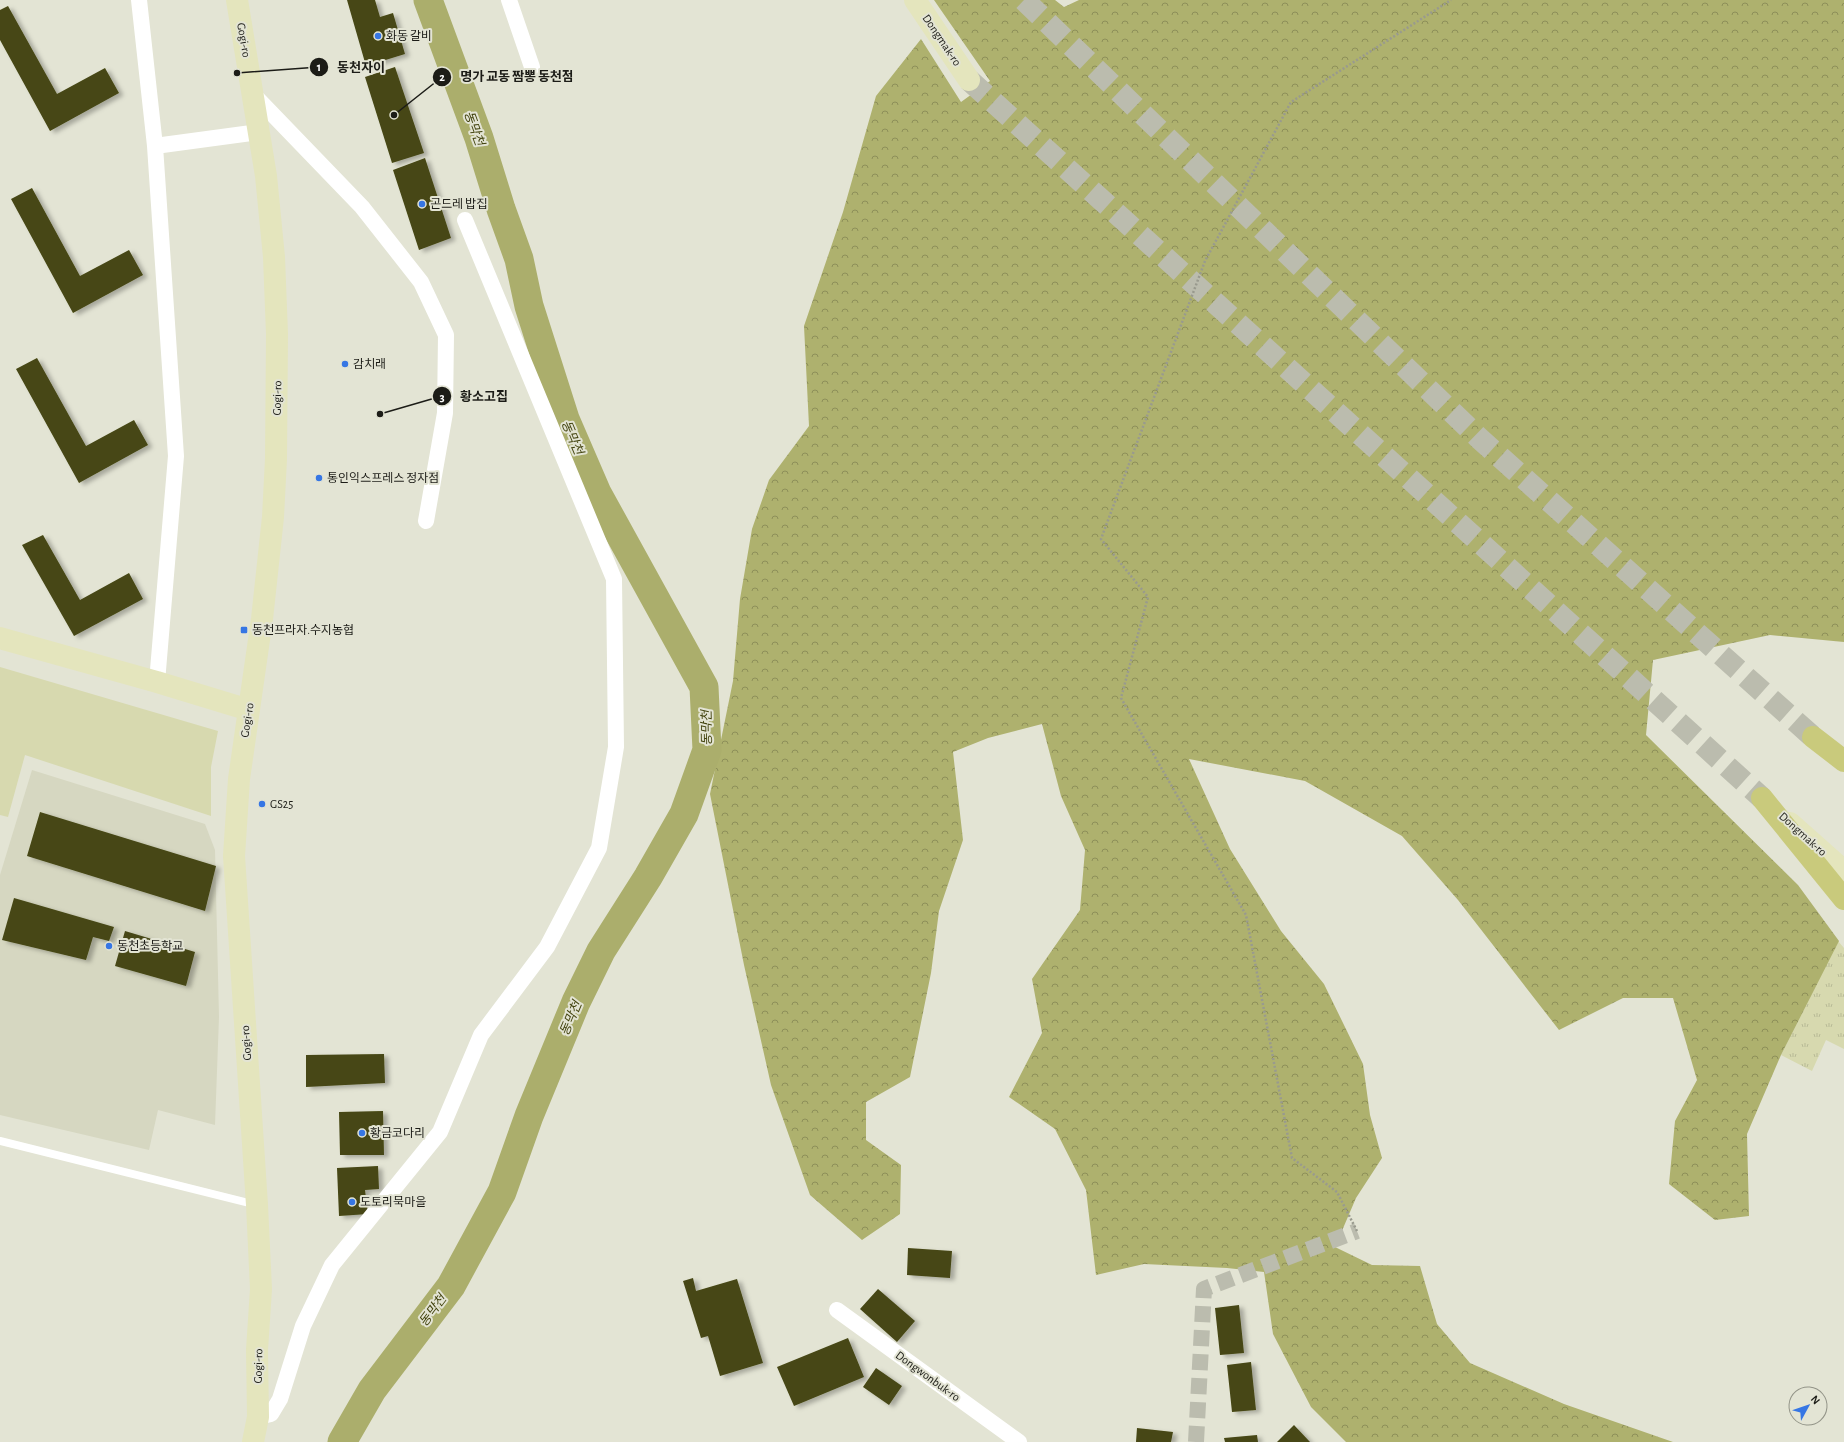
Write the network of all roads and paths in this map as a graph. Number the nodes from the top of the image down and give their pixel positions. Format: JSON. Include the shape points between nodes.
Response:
{"nodes":[{"id":1,"x":139,"y":0,"type":"edge"},
{"id":2,"x":236,"y":0,"type":"edge"},
{"id":3,"x":509,"y":0,"type":"edge"},
{"id":4,"x":915,"y":0,"type":"edge"},
{"id":5,"x":1451,"y":0,"type":"edge"},
{"id":6,"x":532,"y":67,"type":"dead end"},
{"id":7,"x":969,"y":80,"type":"tunnel mouth"},
{"id":8,"x":254,"y":95,"type":"junction"},
{"id":9,"x":259,"y":132,"type":"junction"},
{"id":10,"x":155,"y":146,"type":"junction"},
{"id":11,"x":465,"y":220,"type":"dead end"},
{"id":12,"x":426,"y":521,"type":"dead end"},
{"id":13,"x":0,"y":638,"type":"edge"},
{"id":14,"x":157,"y":682,"type":"junction"},
{"id":15,"x":249,"y":710,"type":"junction"},
{"id":16,"x":1813,"y":737,"type":"joint"},
{"id":17,"x":1844,"y":761,"type":"edge"},
{"id":18,"x":1844,"y":766,"type":"edge"},
{"id":19,"x":1762,"y":798,"type":"joint"},
{"id":20,"x":1844,"y":871,"type":"edge"},
{"id":21,"x":1844,"y":899,"type":"edge"},
{"id":22,"x":0,"y":1142,"type":"edge"},
{"id":23,"x":257,"y":1205,"type":"junction"},
{"id":24,"x":1357,"y":1231,"type":"dead end"},
{"id":25,"x":837,"y":1310,"type":"dead end"},
{"id":26,"x":258,"y":1417,"type":"junction"},
{"id":27,"x":253,"y":1442,"type":"edge"},
{"id":28,"x":1018,"y":1442,"type":"edge"}],
"edges":[{"from":1,"to":10,"type":"street"},
{"from":2,"to":8,"type":"street","name":"Gogi-ro"},
{"from":3,"to":6,"type":"street"},
{"from":4,"to":7,"type":"street","name":"Dongmak-ro"},
{"from":5,"to":24,"type":"path","via":[[1291,102],[1205,261],[1101,539],[1148,597],[1121,698],[1246,915],[1292,1158],[1337,1192]]},
{"from":8,"to":9,"type":"street","name":"Gogi-ro"},
{"from":8,"to":12,"type":"street","via":[[372,220],[421,282],[446,335],[445,413]]},
{"from":9,"to":10,"type":"street"},
{"from":9,"to":15,"type":"street","name":"Gogi-ro","via":[[274,257],[277,405],[270,545]]},
{"from":10,"to":14,"type":"street","via":[[176,456]]},
{"from":11,"to":26,"type":"street","via":[[614,579],[616,747],[607,802],[599,848],[547,947],[481,1035],[440,1132],[332,1265],[304,1326],[280,1399],[271,1414]]},
{"from":13,"to":14,"type":"street"},
{"from":14,"to":15,"type":"street"},
{"from":15,"to":23,"type":"street","name":"Gogi-ro","via":[[239,779],[234,856]]},
{"from":16,"to":17,"type":"main road"},
{"from":16,"to":18,"type":"street"},
{"from":19,"to":20,"type":"street","name":"Dongmak-ro"},
{"from":19,"to":21,"type":"main road"},
{"from":22,"to":23,"type":"lane"},
{"from":23,"to":26,"type":"street","name":"Gogi-ro","via":[[261,1289]]},
{"from":25,"to":28,"type":"street","name":"Dongwonbuk-ro"},
{"from":26,"to":27,"type":"street","name":"Gogi-ro"}]}
